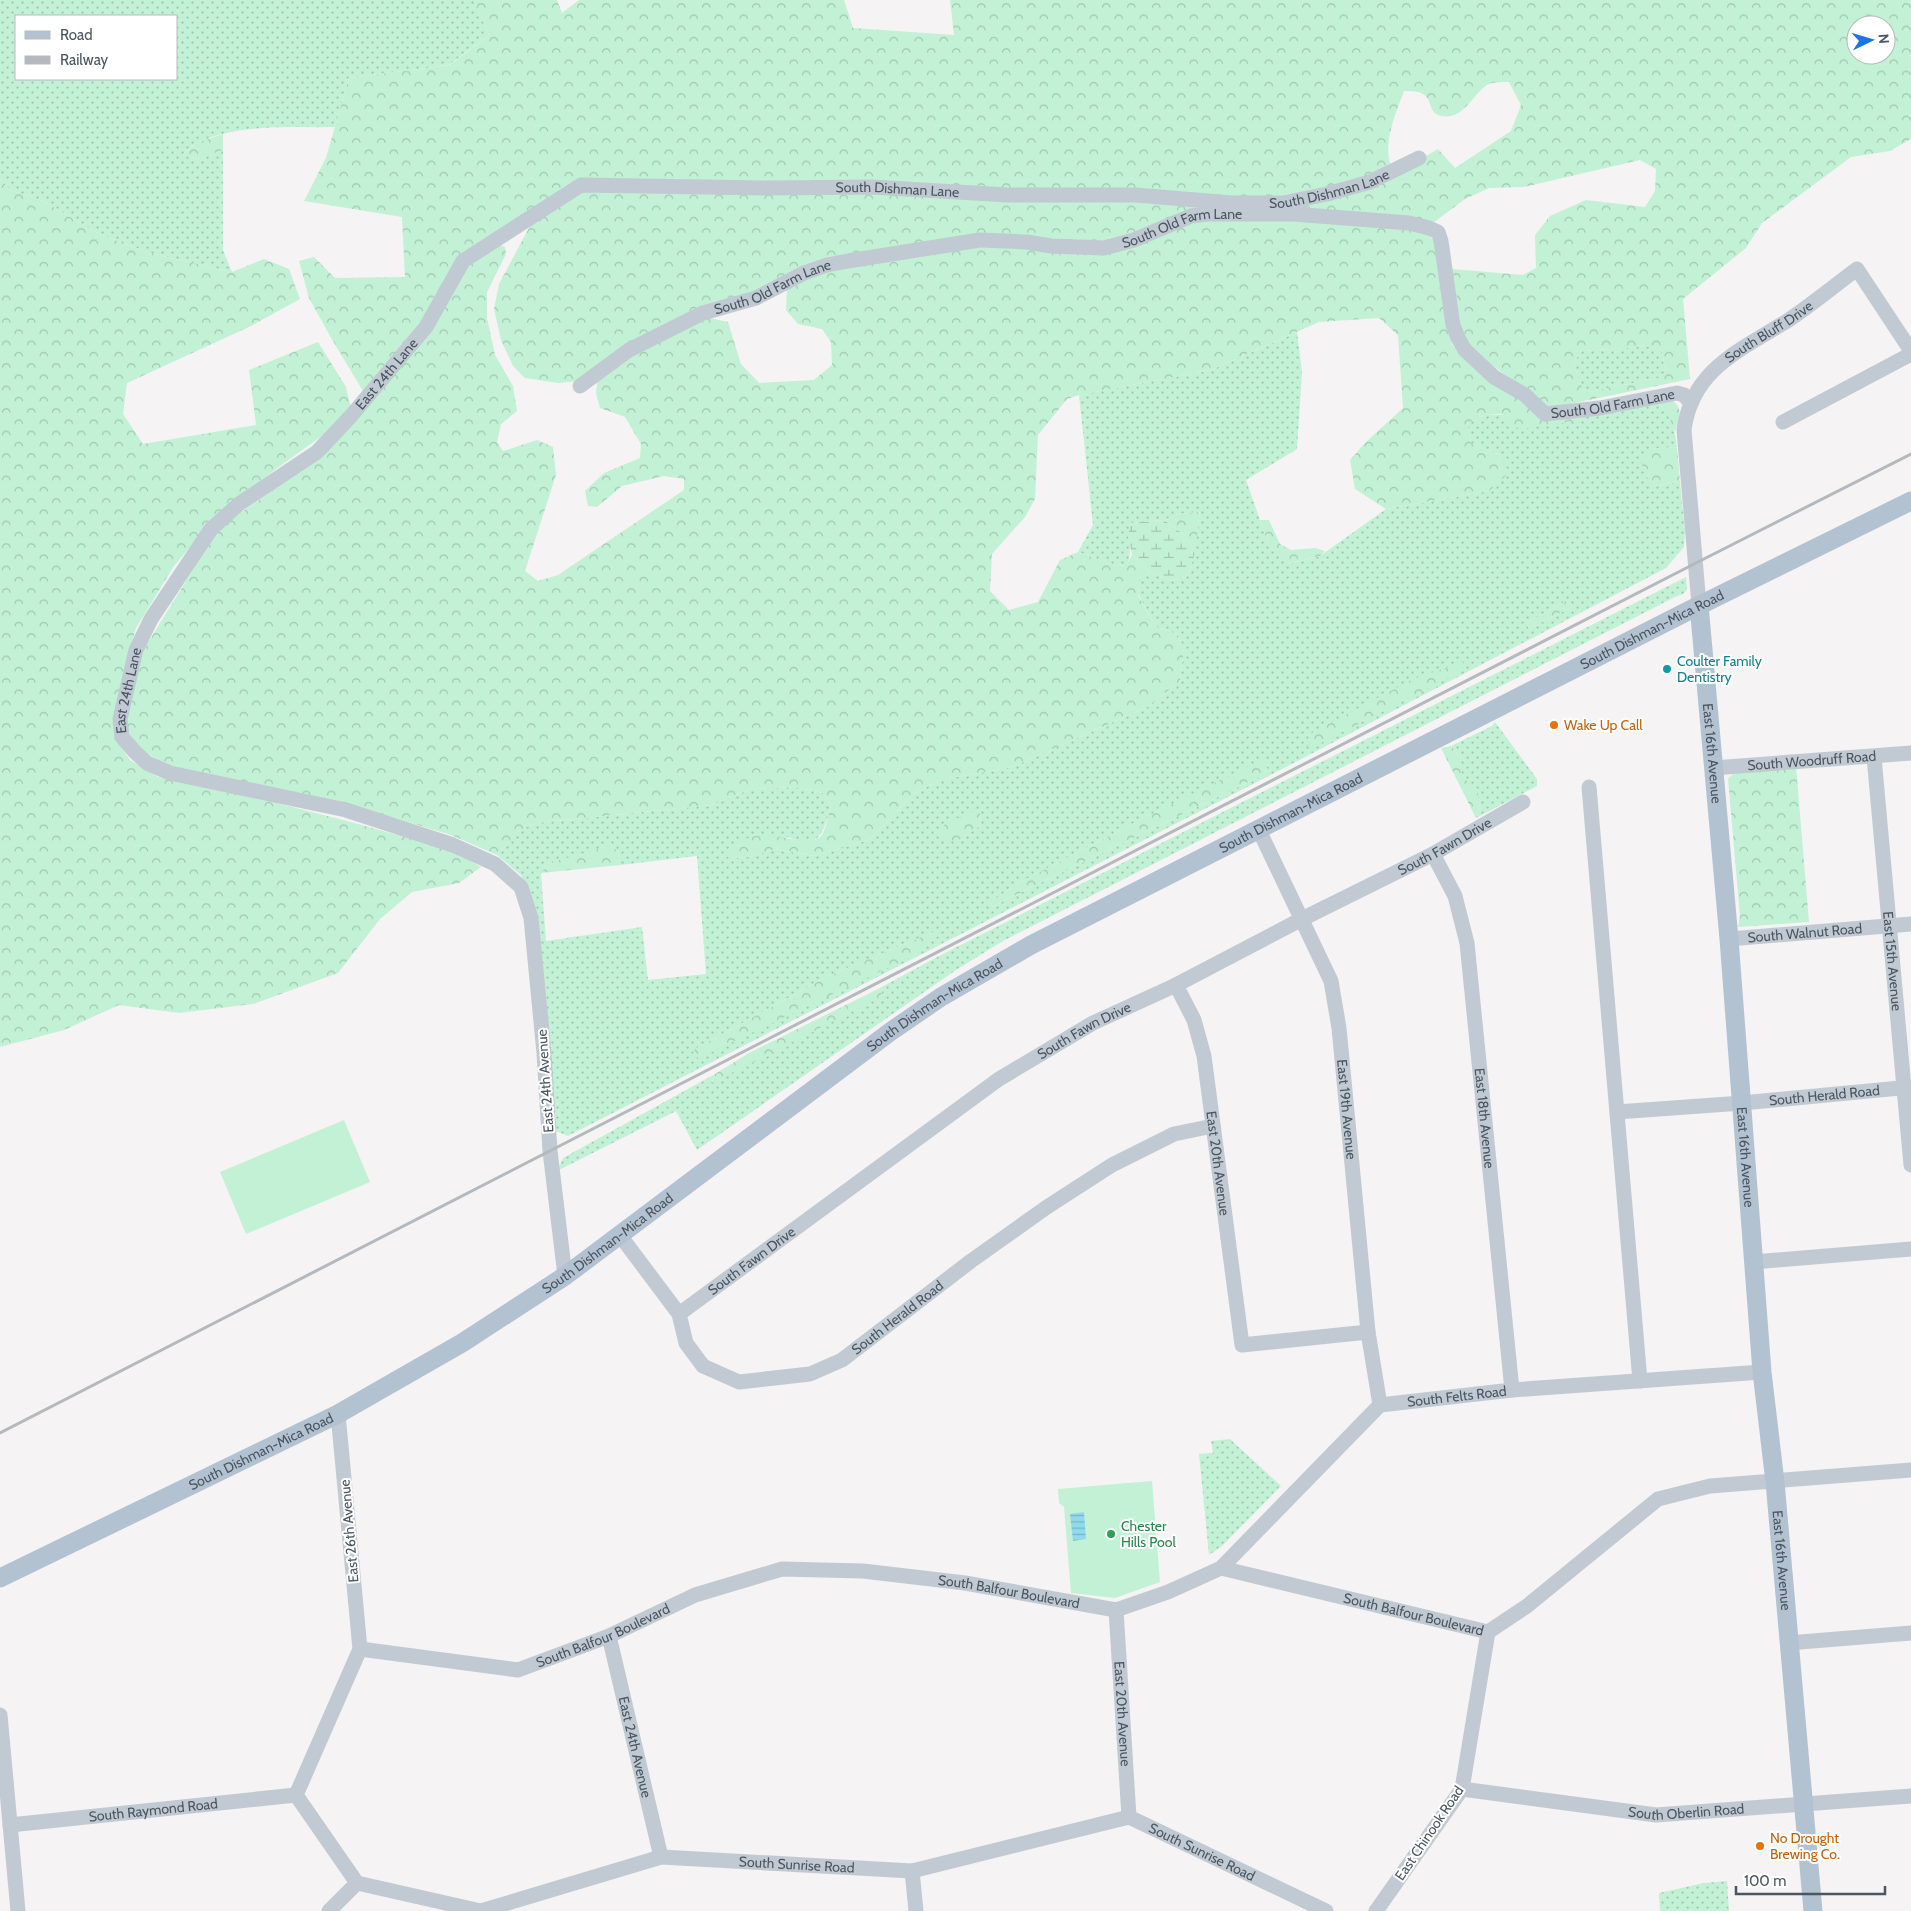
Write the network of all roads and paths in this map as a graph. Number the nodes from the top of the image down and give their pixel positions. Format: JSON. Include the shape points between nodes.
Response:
{"nodes":[{"id":1,"x":1419,"y":158,"type":"dead end"},
{"id":2,"x":426,"y":327,"type":"joint"},
{"id":3,"x":1911,"y":353,"type":"edge"},
{"id":4,"x":580,"y":386,"type":"dead end"},
{"id":5,"x":1691,"y":403,"type":"junction"},
{"id":6,"x":1783,"y":422,"type":"dead end"},
{"id":7,"x":1911,"y":500,"type":"edge"},
{"id":8,"x":1699,"y":606,"type":"junction"},
{"id":9,"x":1911,"y":753,"type":"edge"},
{"id":10,"x":1874,"y":756,"type":"junction"},
{"id":11,"x":1713,"y":768,"type":"junction"},
{"id":12,"x":1589,"y":786,"type":"dead end"},
{"id":13,"x":1523,"y":802,"type":"dead end"},
{"id":14,"x":1258,"y":828,"type":"junction"},
{"id":15,"x":1433,"y":854,"type":"junction"},
{"id":16,"x":521,"y":887,"type":"joint"},
{"id":17,"x":1302,"y":919,"type":"junction"},
{"id":18,"x":1911,"y":924,"type":"edge"},
{"id":19,"x":1890,"y":926,"type":"junction"},
{"id":20,"x":1729,"y":939,"type":"junction"},
{"id":21,"x":1176,"y":986,"type":"junction"},
{"id":22,"x":1907,"y":1088,"type":"edge"},
{"id":23,"x":1742,"y":1103,"type":"junction"},
{"id":24,"x":1617,"y":1112,"type":"junction"},
{"id":25,"x":1212,"y":1126,"type":"junction"},
{"id":26,"x":1911,"y":1165,"type":"edge"},
{"id":27,"x":619,"y":1234,"type":"junction"},
{"id":28,"x":1911,"y":1249,"type":"edge"},
{"id":29,"x":1754,"y":1262,"type":"junction"},
{"id":30,"x":565,"y":1276,"type":"junction"},
{"id":31,"x":679,"y":1314,"type":"junction"},
{"id":32,"x":1368,"y":1332,"type":"junction"},
{"id":33,"x":1762,"y":1372,"type":"junction"},
{"id":34,"x":1640,"y":1381,"type":"junction"},
{"id":35,"x":1512,"y":1390,"type":"junction"},
{"id":36,"x":1380,"y":1405,"type":"junction"},
{"id":37,"x":338,"y":1414,"type":"junction"},
{"id":38,"x":1911,"y":1470,"type":"edge"},
{"id":39,"x":1775,"y":1482,"type":"junction"},
{"id":40,"x":1221,"y":1568,"type":"junction"},
{"id":41,"x":0,"y":1578,"type":"edge"},
{"id":42,"x":1116,"y":1610,"type":"junction"},
{"id":43,"x":1488,"y":1632,"type":"junction"},
{"id":44,"x":1911,"y":1633,"type":"edge"},
{"id":45,"x":609,"y":1636,"type":"junction"},
{"id":46,"x":1788,"y":1643,"type":"junction"},
{"id":47,"x":360,"y":1649,"type":"junction"},
{"id":48,"x":0,"y":1715,"type":"edge"},
{"id":49,"x":1462,"y":1789,"type":"junction"},
{"id":50,"x":296,"y":1795,"type":"junction"},
{"id":51,"x":1911,"y":1796,"type":"edge"},
{"id":52,"x":1804,"y":1804,"type":"junction"},
{"id":53,"x":1129,"y":1817,"type":"junction"},
{"id":54,"x":10,"y":1824,"type":"junction"},
{"id":55,"x":661,"y":1857,"type":"junction"},
{"id":56,"x":912,"y":1871,"type":"junction"},
{"id":57,"x":356,"y":1882,"type":"junction"},
{"id":58,"x":18,"y":1911,"type":"edge"},
{"id":59,"x":329,"y":1911,"type":"edge"},
{"id":60,"x":916,"y":1911,"type":"edge"},
{"id":61,"x":1326,"y":1911,"type":"edge"},
{"id":62,"x":1376,"y":1911,"type":"edge"},
{"id":63,"x":1813,"y":1911,"type":"edge"}],
"edges":[{"from":1,"to":2,"type":"street","name":"South Dishman Lane","via":[[1370,182],[1283,203],[1232,203],[1136,195],[1008,195],[872,187],[581,185],[463,262]]},
{"from":2,"to":16,"type":"street","name":"East 24th Lane","via":[[317,452],[239,504],[211,529],[151,619],[136,650],[120,719],[122,737],[148,763],[170,772],[346,810],[453,844],[495,864]]},
{"from":3,"to":5,"type":"street","name":"South Bluff Drive","via":[[1857,269],[1787,320],[1730,356],[1701,384]]},
{"from":3,"to":6,"type":"street"},
{"from":4,"to":5,"type":"street","name":"South Old Farm Lane","via":[[629,350],[690,319],[715,308],[756,298],[827,265],[980,240],[1104,248],[1134,240],[1191,216],[1281,213],[1409,223],[1438,232],[1453,325],[1465,350],[1494,377],[1525,396],[1545,414],[1600,408],[1677,392]]},
{"from":5,"to":8,"type":"street","name":"East 16th Avenue","via":[[1684,430]]},
{"from":7,"to":8,"type":"main road","name":"South Dishman-Mica Road"},
{"from":8,"to":11,"type":"main road","name":"East 16th Avenue"},
{"from":8,"to":14,"type":"main road","name":"South Dishman-Mica Road"},
{"from":9,"to":10,"type":"street","name":"South Woodruff Road"},
{"from":10,"to":11,"type":"street","name":"South Woodruff Road"},
{"from":10,"to":19,"type":"street","name":"East 15th Avenue"},
{"from":11,"to":20,"type":"main road","name":"East 16th Avenue"},
{"from":12,"to":24,"type":"street"},
{"from":13,"to":15,"type":"street","name":"South Fawn Drive"},
{"from":14,"to":17,"type":"street","name":"East 19th Avenue"},
{"from":14,"to":27,"type":"main road","name":"South Dishman-Mica Road","via":[[1031,945],[941,997]]},
{"from":15,"to":17,"type":"street","name":"South Fawn Drive"},
{"from":15,"to":35,"type":"street","name":"East 18th Avenue","via":[[1455,896],[1467,943]]},
{"from":16,"to":30,"type":"street","name":"East 24th Avenue","via":[[531,918],[550,1151]]},
{"from":17,"to":21,"type":"street","name":"South Fawn Drive"},
{"from":17,"to":32,"type":"street","name":"East 19th Avenue","via":[[1331,981],[1337,1018]]},
{"from":18,"to":19,"type":"street","name":"South Walnut Road"},
{"from":19,"to":20,"type":"street","name":"South Walnut Road"},
{"from":19,"to":22,"type":"street","name":"East 15th Avenue"},
{"from":20,"to":23,"type":"main road","name":"East 16th Avenue"},
{"from":21,"to":25,"type":"street","name":"East 20th Avenue","via":[[1194,1020],[1204,1056]]},
{"from":21,"to":31,"type":"street","name":"South Fawn Drive","via":[[1092,1022],[999,1079]]},
{"from":22,"to":23,"type":"street","name":"South Herald Road"},
{"from":22,"to":26,"type":"street","name":"East 15th Avenue"},
{"from":23,"to":24,"type":"street","name":"South Herald Road"},
{"from":23,"to":29,"type":"main road","name":"East 16th Avenue"},
{"from":24,"to":34,"type":"street"},
{"from":25,"to":31,"type":"street","name":"South Herald Road","via":[[1174,1134],[1112,1166],[971,1261],[842,1360],[810,1374],[738,1382],[702,1366],[686,1343]]},
{"from":25,"to":32,"type":"street","name":"East 20th Avenue","via":[[1242,1345]]},
{"from":27,"to":30,"type":"main road","name":"South Dishman-Mica Road"},
{"from":27,"to":31,"type":"street","name":"South Herald Road"},
{"from":28,"to":29,"type":"street"},
{"from":29,"to":33,"type":"main road","name":"East 16th Avenue"},
{"from":30,"to":37,"type":"main road","name":"South Dishman-Mica Road","via":[[462,1343]]},
{"from":32,"to":36,"type":"street","name":"East 19th Avenue"},
{"from":33,"to":34,"type":"street","name":"South Felts Road"},
{"from":33,"to":39,"type":"main road","name":"East 16th Avenue"},
{"from":34,"to":35,"type":"street","name":"South Felts Road"},
{"from":35,"to":36,"type":"street","name":"South Felts Road"},
{"from":36,"to":40,"type":"street"},
{"from":37,"to":41,"type":"main road","name":"South Dishman-Mica Road"},
{"from":37,"to":47,"type":"street","name":"East 26th Avenue"},
{"from":38,"to":39,"type":"street","name":"South Balfour Boulevard"},
{"from":39,"to":43,"type":"street","name":"South Balfour Boulevard","via":[[1710,1486],[1658,1499],[1527,1606]]},
{"from":39,"to":46,"type":"main road","name":"East 16th Avenue"},
{"from":40,"to":42,"type":"street","name":"South Balfour Boulevard","via":[[1168,1592]]},
{"from":40,"to":43,"type":"street","name":"South Balfour Boulevard"},
{"from":42,"to":45,"type":"street","name":"South Balfour Boulevard","via":[[964,1583],[863,1571],[782,1569],[695,1595]]},
{"from":42,"to":53,"type":"street","name":"East 20th Avenue"},
{"from":43,"to":49,"type":"street","name":"East Chinook Road"},
{"from":44,"to":46,"type":"street"},
{"from":45,"to":47,"type":"street","name":"South Balfour Boulevard","via":[[518,1670]]},
{"from":45,"to":55,"type":"street","name":"East 24th Avenue"},
{"from":46,"to":52,"type":"main road","name":"East 16th Avenue"},
{"from":47,"to":50,"type":"street"},
{"from":48,"to":54,"type":"street"},
{"from":49,"to":52,"type":"street","name":"South Oberlin Road","via":[[1656,1815]]},
{"from":49,"to":62,"type":"street","name":"East Chinook Road"},
{"from":50,"to":54,"type":"street","name":"South Raymond Road"},
{"from":50,"to":57,"type":"street"},
{"from":51,"to":52,"type":"street","name":"South Oberlin Road"},
{"from":52,"to":63,"type":"main road","name":"East 16th Avenue"},
{"from":53,"to":56,"type":"street","name":"South Sunrise Road"},
{"from":53,"to":61,"type":"street","name":"South Sunrise Road"},
{"from":54,"to":58,"type":"street"},
{"from":55,"to":56,"type":"street","name":"South Sunrise Road"},
{"from":55,"to":57,"type":"street","name":"South Sunrise Road","via":[[482,1911]]},
{"from":56,"to":60,"type":"street"},
{"from":57,"to":59,"type":"street"}]}
